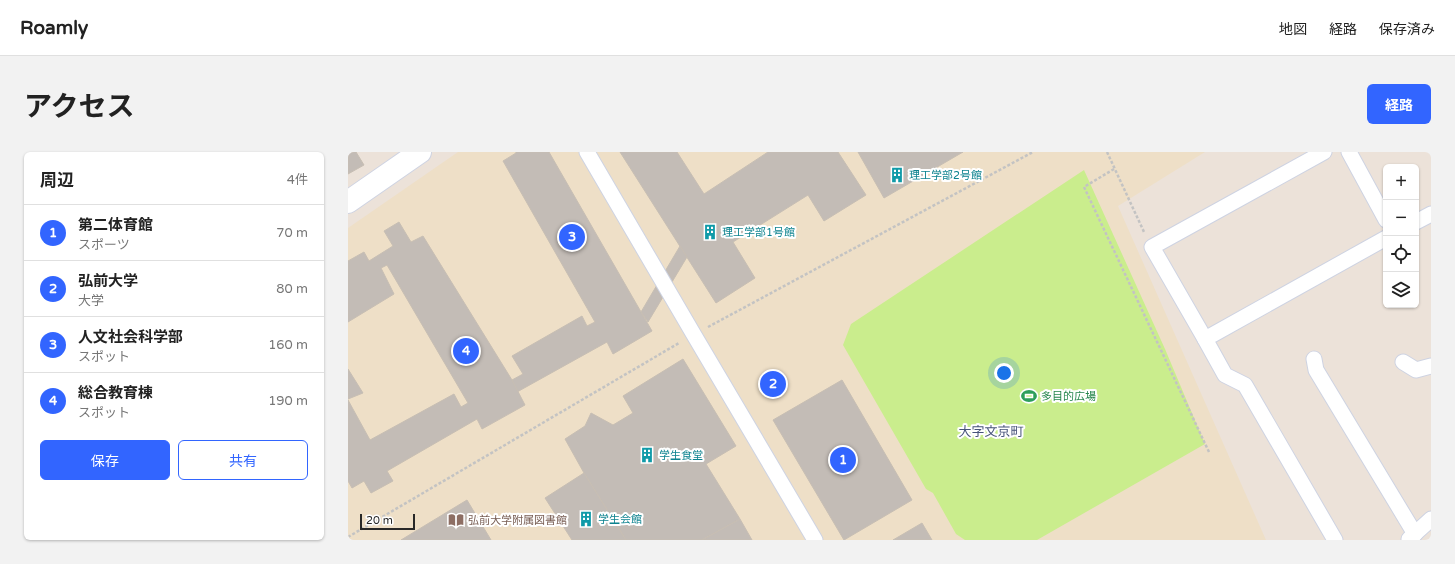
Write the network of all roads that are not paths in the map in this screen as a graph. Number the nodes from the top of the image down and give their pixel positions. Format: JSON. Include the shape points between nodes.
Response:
{"nodes":[{"id":1,"x":420,"y":152,"type":"edge"},
{"id":2,"x":587,"y":152,"type":"edge"},
{"id":3,"x":1324,"y":152,"type":"edge"},
{"id":4,"x":1349,"y":152,"type":"edge"},
{"id":5,"x":348,"y":202,"type":"edge"},
{"id":6,"x":1383,"y":214,"type":"edge"},
{"id":7,"x":1431,"y":214,"type":"edge"},
{"id":8,"x":1419,"y":220,"type":"edge"},
{"id":9,"x":1383,"y":240,"type":"edge"},
{"id":10,"x":1206,"y":339,"type":"junction"},
{"id":11,"x":1314,"y":359,"type":"dead end"},
{"id":12,"x":1403,"y":362,"type":"dead end"},
{"id":13,"x":1431,"y":366,"type":"edge"},
{"id":14,"x":1431,"y":520,"type":"edge"},
{"id":15,"x":1412,"y":537,"type":"edge"},
{"id":16,"x":816,"y":540,"type":"edge"},
{"id":17,"x":1335,"y":540,"type":"edge"}],
"edges":[{"from":1,"to":5,"type":"main road"},
{"from":2,"to":16,"type":"street"},
{"from":3,"to":10,"type":"street","via":[[1152,247]]},
{"from":4,"to":6,"type":"street"},
{"from":7,"to":8,"type":"street"},
{"from":9,"to":10,"type":"street"},
{"from":10,"to":17,"type":"street","via":[[1225,375],[1245,384]]},
{"from":11,"to":15,"type":"street","via":[[1316,370]]},
{"from":12,"to":13,"type":"street","via":[[1416,370]]},
{"from":14,"to":15,"type":"street"}]}
